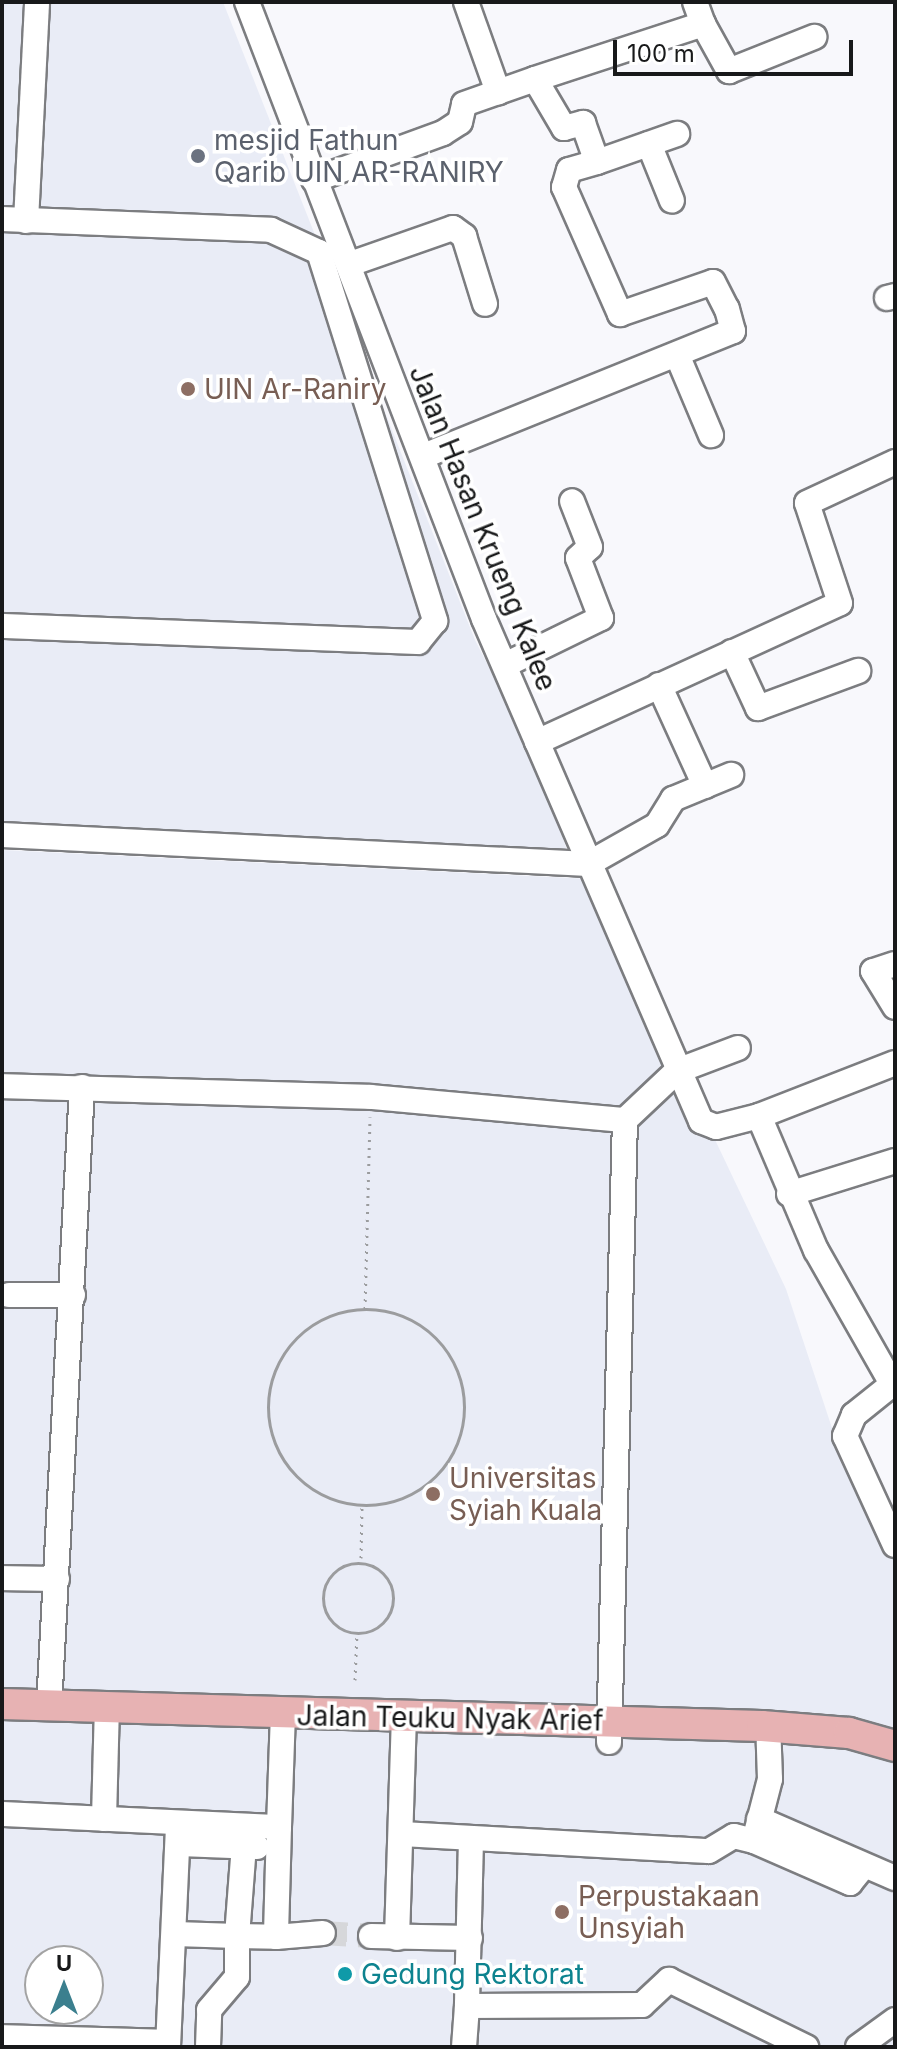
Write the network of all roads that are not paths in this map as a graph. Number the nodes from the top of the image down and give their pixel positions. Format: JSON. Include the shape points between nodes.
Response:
{"nodes":[{"id":1,"x":37,"y":2,"type":"edge"},
{"id":2,"x":247,"y":2,"type":"edge"},
{"id":3,"x":466,"y":2,"type":"edge"},
{"id":4,"x":699,"y":13,"type":"edge"},
{"id":5,"x":814,"y":37,"type":"dead end"},
{"id":6,"x":535,"y":79,"type":"junction"},
{"id":7,"x":498,"y":92,"type":"junction"},
{"id":8,"x":677,"y":134,"type":"dead end"},
{"id":9,"x":649,"y":144,"type":"junction"},
{"id":10,"x":597,"y":162,"type":"junction"},
{"id":11,"x":314,"y":180,"type":"junction"},
{"id":12,"x":672,"y":201,"type":"dead end"},
{"id":13,"x":14,"y":220,"type":"edge"},
{"id":14,"x":350,"y":264,"type":"junction"},
{"id":15,"x":485,"y":304,"type":"dead end"},
{"id":16,"x":678,"y":357,"type":"junction"},
{"id":17,"x":711,"y":435,"type":"dead end"},
{"id":18,"x":423,"y":456,"type":"junction"},
{"id":19,"x":895,"y":462,"type":"edge"},
{"id":20,"x":572,"y":501,"type":"dead end"},
{"id":21,"x":2,"y":626,"type":"edge"},
{"id":22,"x":732,"y":652,"type":"junction"},
{"id":23,"x":505,"y":665,"type":"junction"},
{"id":24,"x":858,"y":671,"type":"dead end"},
{"id":25,"x":659,"y":685,"type":"junction"},
{"id":26,"x":537,"y":742,"type":"junction"},
{"id":27,"x":731,"y":775,"type":"dead end"},
{"id":28,"x":705,"y":786,"type":"junction"},
{"id":29,"x":2,"y":835,"type":"edge"},
{"id":30,"x":588,"y":864,"type":"junction"},
{"id":31,"x":895,"y":964,"type":"edge"},
{"id":32,"x":895,"y":1007,"type":"edge"},
{"id":33,"x":738,"y":1048,"type":"dead end"},
{"id":34,"x":893,"y":1070,"type":"edge"},
{"id":35,"x":677,"y":1071,"type":"junction"},
{"id":36,"x":2,"y":1086,"type":"edge"},
{"id":37,"x":82,"y":1087,"type":"junction"},
{"id":38,"x":759,"y":1116,"type":"junction"},
{"id":39,"x":625,"y":1120,"type":"junction"},
{"id":40,"x":895,"y":1161,"type":"edge"},
{"id":41,"x":789,"y":1194,"type":"junction"},
{"id":42,"x":9,"y":1295,"type":"dead end"},
{"id":43,"x":73,"y":1295,"type":"junction"},
{"id":44,"x":893,"y":1383,"type":"edge"},
{"id":45,"x":895,"y":1545,"type":"edge"},
{"id":46,"x":2,"y":1578,"type":"edge"},
{"id":47,"x":57,"y":1579,"type":"junction"},
{"id":48,"x":2,"y":1704,"type":"edge"},
{"id":49,"x":49,"y":1707,"type":"junction"},
{"id":50,"x":114,"y":1717,"type":"junction"},
{"id":51,"x":2,"y":1719,"type":"edge"},
{"id":52,"x":283,"y":1723,"type":"junction"},
{"id":53,"x":404,"y":1725,"type":"junction"},
{"id":54,"x":609,"y":1731,"type":"junction"},
{"id":55,"x":769,"y":1742,"type":"junction"},
{"id":56,"x":895,"y":1746,"type":"edge"},
{"id":57,"x":895,"y":1761,"type":"edge"},
{"id":58,"x":2,"y":1814,"type":"edge"},
{"id":59,"x":112,"y":1819,"type":"junction"},
{"id":60,"x":756,"y":1830,"type":"junction"},
{"id":61,"x":179,"y":1834,"type":"junction"},
{"id":62,"x":402,"y":1834,"type":"junction"},
{"id":63,"x":279,"y":1837,"type":"junction"},
{"id":64,"x":471,"y":1839,"type":"junction"},
{"id":65,"x":244,"y":1846,"type":"junction"},
{"id":66,"x":895,"y":1878,"type":"edge"},
{"id":67,"x":323,"y":1933,"type":"tunnel mouth"},
{"id":68,"x":175,"y":1934,"type":"junction"},
{"id":69,"x":237,"y":1936,"type":"junction"},
{"id":70,"x":371,"y":1936,"type":"tunnel mouth"},
{"id":71,"x":276,"y":1937,"type":"junction"},
{"id":72,"x":397,"y":1938,"type":"junction"},
{"id":73,"x":470,"y":1938,"type":"junction"},
{"id":74,"x":467,"y":2006,"type":"junction"},
{"id":75,"x":895,"y":2020,"type":"edge"},
{"id":76,"x":2,"y":2037,"type":"edge"},
{"id":77,"x":168,"y":2044,"type":"edge"},
{"id":78,"x":208,"y":2047,"type":"edge"},
{"id":79,"x":464,"y":2047,"type":"edge"},
{"id":80,"x":806,"y":2047,"type":"edge"},
{"id":81,"x":858,"y":2047,"type":"edge"}],
"edges":[{"from":1,"to":13,"type":"street"},
{"from":2,"to":11,"type":"street","name":"Jalan Hasan Krueng Kalee"},
{"from":3,"to":7,"type":"street"},
{"from":4,"to":5,"type":"street","via":[[729,71]]},
{"from":4,"to":6,"type":"street"},
{"from":6,"to":7,"type":"street"},
{"from":6,"to":10,"type":"street","via":[[564,128],[583,123]]},
{"from":7,"to":11,"type":"street","via":[[464,104],[460,122],[443,133]]},
{"from":8,"to":9,"type":"street"},
{"from":9,"to":10,"type":"street"},
{"from":9,"to":12,"type":"street"},
{"from":10,"to":16,"type":"street","via":[[569,170],[564,187],[620,314],[713,282],[727,309],[733,331]]},
{"from":11,"to":14,"type":"street","name":"Jalan Hasan Krueng Kalee"},
{"from":13,"to":21,"type":"street","via":[[271,230],[319,252],[435,621],[418,642]]},
{"from":14,"to":15,"type":"street","via":[[453,228],[464,236]]},
{"from":14,"to":18,"type":"street","name":"Jalan Hasan Krueng Kalee"},
{"from":16,"to":17,"type":"street"},
{"from":16,"to":18,"type":"street"},
{"from":18,"to":23,"type":"street","name":"Jalan Hasan Krueng Kalee"},
{"from":19,"to":22,"type":"street","via":[[807,503],[840,603]]},
{"from":20,"to":23,"type":"street","via":[[590,547],[578,558],[601,618]]},
{"from":22,"to":24,"type":"street","via":[[758,708]]},
{"from":22,"to":25,"type":"street"},
{"from":23,"to":26,"type":"street","name":"Jalan Hasan Krueng Kalee"},
{"from":25,"to":26,"type":"street"},
{"from":25,"to":28,"type":"street"},
{"from":26,"to":30,"type":"street","name":"Jalan Hasan Krueng Kalee"},
{"from":27,"to":28,"type":"street"},
{"from":28,"to":30,"type":"street","via":[[673,799],[657,825]]},
{"from":29,"to":30,"type":"street"},
{"from":30,"to":35,"type":"street","name":"Jalan Hasan Krueng Kalee"},
{"from":31,"to":32,"type":"street","via":[[873,971]]},
{"from":33,"to":35,"type":"street"},
{"from":34,"to":38,"type":"street","name":"Jalan Hasan Krueng Kalee"},
{"from":35,"to":38,"type":"street","name":"Jalan Hasan Krueng Kalee","via":[[701,1121],[716,1127]]},
{"from":35,"to":39,"type":"street"},
{"from":36,"to":37,"type":"street"},
{"from":37,"to":39,"type":"street","via":[[371,1097]]},
{"from":37,"to":43,"type":"street"},
{"from":38,"to":41,"type":"street"},
{"from":39,"to":54,"type":"street"},
{"from":40,"to":41,"type":"street"},
{"from":41,"to":44,"type":"street"},
{"from":42,"to":43,"type":"street"},
{"from":43,"to":47,"type":"street"},
{"from":44,"to":45,"type":"street","via":[[854,1415],[845,1436]]},
{"from":46,"to":47,"type":"street"},
{"from":47,"to":49,"type":"street"},
{"from":48,"to":49,"type":"main road","name":"Jalan Teuku Nyak Arief"},
{"from":49,"to":50,"type":"main road","name":"Jalan Teuku Nyak Arief"},
{"from":50,"to":51,"type":"main road","name":"Jalan Teuku Nyak Arief"},
{"from":50,"to":52,"type":"main road","name":"Jalan Teuku Nyak Arief"},
{"from":50,"to":59,"type":"street"},
{"from":52,"to":53,"type":"main road","name":"Jalan Teuku Nyak Arief"},
{"from":52,"to":63,"type":"street"},
{"from":53,"to":54,"type":"main road","name":"Jalan Teuku Nyak Arief"},
{"from":53,"to":62,"type":"street"},
{"from":54,"to":55,"type":"main road","name":"Jalan Teuku Nyak Arief"},
{"from":54,"to":56,"type":"main road","name":"Jalan Teuku Nyak Arief","via":[[832,1731]]},
{"from":55,"to":57,"type":"main road","name":"Jalan Teuku Nyak Arief"},
{"from":55,"to":60,"type":"street","via":[[770,1779]]},
{"from":58,"to":59,"type":"street"},
{"from":59,"to":61,"type":"street"},
{"from":60,"to":64,"type":"street","via":[[709,1851]]},
{"from":60,"to":66,"type":"street","via":[[850,1883],[862,1868]]},
{"from":61,"to":63,"type":"street"},
{"from":61,"to":65,"type":"street"},
{"from":61,"to":68,"type":"street"},
{"from":62,"to":64,"type":"street"},
{"from":62,"to":72,"type":"street"},
{"from":63,"to":65,"type":"street"},
{"from":63,"to":71,"type":"street"},
{"from":64,"to":73,"type":"street"},
{"from":65,"to":69,"type":"street"},
{"from":67,"to":71,"type":"street"},
{"from":68,"to":69,"type":"street"},
{"from":68,"to":77,"type":"street"},
{"from":69,"to":71,"type":"street"},
{"from":69,"to":78,"type":"street","via":[[237,1977],[209,2010]]},
{"from":70,"to":72,"type":"street"},
{"from":72,"to":73,"type":"street"},
{"from":73,"to":74,"type":"street"},
{"from":74,"to":79,"type":"street"},
{"from":74,"to":80,"type":"street","via":[[642,2005],[669,1980]]},
{"from":75,"to":81,"type":"street"},
{"from":76,"to":77,"type":"street"}]}
